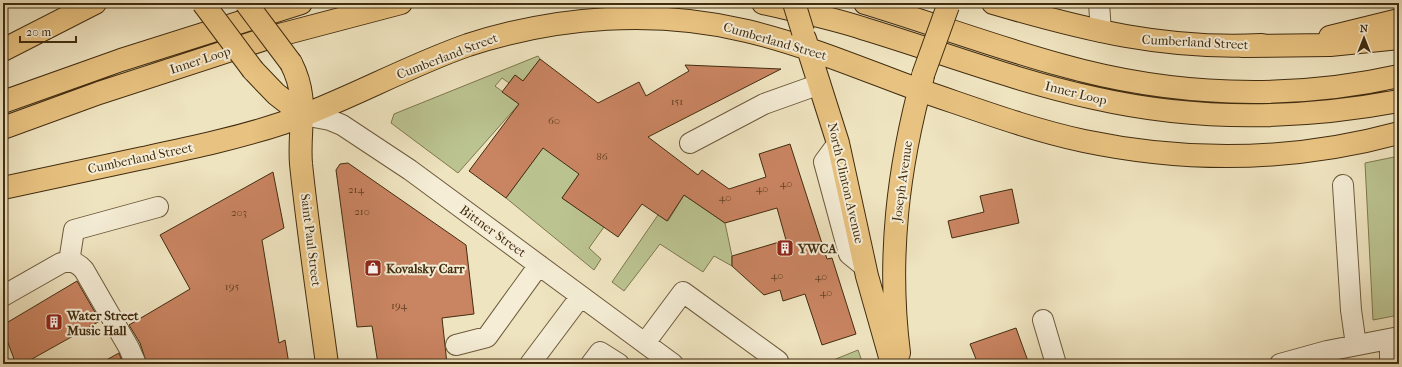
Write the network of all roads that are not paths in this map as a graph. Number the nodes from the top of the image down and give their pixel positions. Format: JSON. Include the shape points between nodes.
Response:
{"nodes":[{"id":1,"x":94,"y":3,"type":"edge"},
{"id":2,"x":203,"y":3,"type":"edge"},
{"id":3,"x":246,"y":3,"type":"edge"},
{"id":4,"x":301,"y":3,"type":"edge"},
{"id":5,"x":401,"y":3,"type":"edge"},
{"id":6,"x":763,"y":3,"type":"edge"},
{"id":7,"x":794,"y":3,"type":"edge"},
{"id":8,"x":865,"y":3,"type":"edge"},
{"id":9,"x":993,"y":3,"type":"edge"},
{"id":10,"x":1099,"y":3,"type":"edge"},
{"id":11,"x":948,"y":4,"type":"edge"},
{"id":12,"x":1399,"y":20,"type":"edge"},
{"id":13,"x":1101,"y":32,"type":"junction"},
{"id":14,"x":1399,"y":38,"type":"edge"},
{"id":15,"x":806,"y":40,"type":"junction"},
{"id":16,"x":1243,"y":46,"type":"junction"},
{"id":17,"x":3,"y":50,"type":"edge"},
{"id":18,"x":1399,"y":76,"type":"edge"},
{"id":19,"x":921,"y":82,"type":"junction"},
{"id":20,"x":820,"y":84,"type":"junction"},
{"id":21,"x":1399,"y":101,"type":"edge"},
{"id":22,"x":3,"y":102,"type":"edge"},
{"id":23,"x":304,"y":115,"type":"junction"},
{"id":24,"x":3,"y":128,"type":"edge"},
{"id":25,"x":1399,"y":133,"type":"edge"},
{"id":26,"x":690,"y":143,"type":"dead end"},
{"id":27,"x":1343,"y":185,"type":"dead end"},
{"id":28,"x":3,"y":188,"type":"edge"},
{"id":29,"x":158,"y":207,"type":"dead end"},
{"id":30,"x":70,"y":262,"type":"junction"},
{"id":31,"x":539,"y":265,"type":"junction"},
{"id":32,"x":3,"y":296,"type":"edge"},
{"id":33,"x":581,"y":296,"type":"junction"},
{"id":34,"x":1043,"y":320,"type":"dead end"},
{"id":35,"x":1394,"y":338,"type":"edge"},
{"id":36,"x":456,"y":345,"type":"dead end"},
{"id":37,"x":1348,"y":352,"type":"edge"},
{"id":38,"x":650,"y":353,"type":"edge"},
{"id":39,"x":136,"y":364,"type":"edge"},
{"id":40,"x":327,"y":364,"type":"edge"},
{"id":41,"x":530,"y":364,"type":"edge"},
{"id":42,"x":591,"y":364,"type":"edge"},
{"id":43,"x":619,"y":364,"type":"edge"},
{"id":44,"x":673,"y":364,"type":"edge"},
{"id":45,"x":775,"y":364,"type":"edge"},
{"id":46,"x":892,"y":364,"type":"edge"},
{"id":47,"x":900,"y":364,"type":"edge"},
{"id":48,"x":1056,"y":364,"type":"edge"},
{"id":49,"x":1280,"y":364,"type":"edge"},
{"id":50,"x":1390,"y":364,"type":"edge"}],
"edges":[{"from":1,"to":17,"type":"main road"},
{"from":2,"to":23,"type":"main road","bridge":true,"via":[[253,70],[276,94]]},
{"from":3,"to":23,"type":"main road","name":"Saint Paul Street","bridge":true,"via":[[291,63],[301,85]]},
{"from":4,"to":22,"type":"main road","name":"Inner Loop","via":[[121,60]]},
{"from":5,"to":24,"type":"main road","name":"Inner Loop","via":[[268,38],[99,93]]},
{"from":6,"to":21,"type":"main road","name":"Inner Loop","via":[[840,21],[1045,86],[1160,110],[1229,116],[1298,115],[1365,108]]},
{"from":7,"to":15,"type":"main road","name":"North Clinton Avenue","bridge":true},
{"from":8,"to":18,"type":"main road","name":"Inner Loop","via":[[1062,66],[1160,86],[1229,92],[1296,91]]},
{"from":9,"to":13,"type":"main road","name":"Cumberland Street"},
{"from":10,"to":13,"type":"street"},
{"from":11,"to":19,"type":"main road","name":"Joseph Avenue","bridge":true},
{"from":12,"to":16,"type":"main road","name":"Cumberland Street","via":[[1321,39]]},
{"from":13,"to":16,"type":"main road","name":"Cumberland Street","via":[[1175,44]]},
{"from":14,"to":16,"type":"main road","via":[[1330,45]]},
{"from":15,"to":19,"type":"main road","name":"Cumberland Street"},
{"from":15,"to":20,"type":"main road","name":"North Clinton Avenue"},
{"from":15,"to":23,"type":"main road","name":"Cumberland Street","via":[[688,21],[629,18],[562,23],[529,28],[466,46]]},
{"from":19,"to":25,"type":"main road","name":"Cumberland Street","via":[[1066,137],[1170,154],[1276,155],[1334,148]]},
{"from":19,"to":47,"type":"main road","name":"Joseph Avenue","via":[[905,154],[895,234],[893,296]]},
{"from":20,"to":26,"type":"street","via":[[764,104]]},
{"from":20,"to":46,"type":"main road","name":"North Clinton Avenue","via":[[838,143],[865,267]]},
{"from":23,"to":28,"type":"main road","name":"Cumberland Street","via":[[215,142]]},
{"from":23,"to":31,"type":"street","name":"Bittner Street","via":[[330,120],[350,130],[410,170]]},
{"from":23,"to":40,"type":"main road","name":"Saint Paul Street","via":[[301,164]]},
{"from":27,"to":37,"type":"street","via":[[1351,310]]},
{"from":29,"to":30,"type":"street","via":[[74,230]]},
{"from":30,"to":32,"type":"street","via":[[61,263]]},
{"from":30,"to":39,"type":"street","via":[[77,263],[84,270]]},
{"from":31,"to":33,"type":"street","name":"Bittner Street"},
{"from":31,"to":36,"type":"street","via":[[487,337]]},
{"from":33,"to":38,"type":"street","name":"Bittner Street"},
{"from":33,"to":41,"type":"street"},
{"from":34,"to":48,"type":"street"},
{"from":35,"to":37,"type":"street"},
{"from":35,"to":50,"type":"street"},
{"from":37,"to":49,"type":"street"},
{"from":38,"to":44,"type":"street","name":"Bittner Street"},
{"from":38,"to":45,"type":"street","via":[[683,292],[778,361]]},
{"from":42,"to":43,"type":"street","via":[[600,352]]}]}
